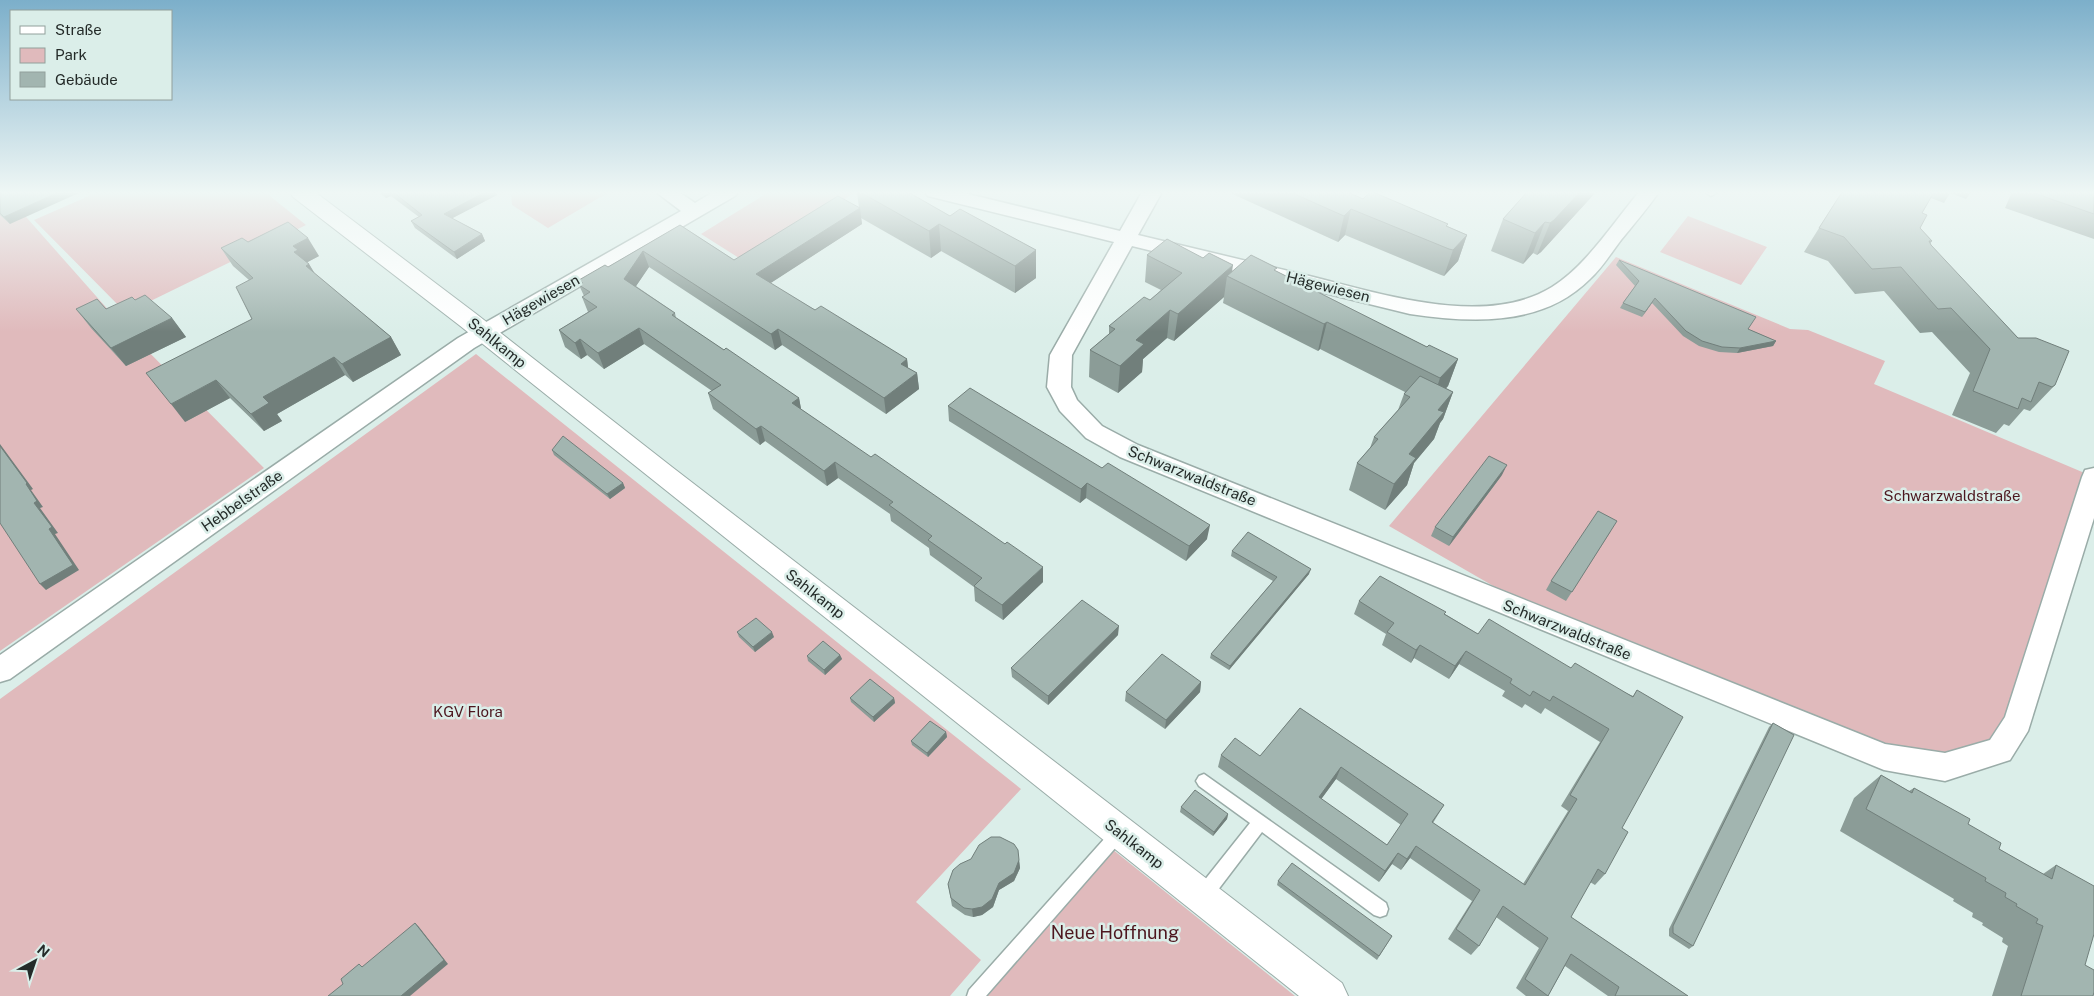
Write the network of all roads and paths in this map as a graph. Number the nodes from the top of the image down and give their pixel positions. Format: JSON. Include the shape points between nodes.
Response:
{"nodes":[{"id":1,"x":361,"y":238,"type":"edge"},
{"id":2,"x":647,"y":238,"type":"edge"},
{"id":3,"x":1125,"y":238,"type":"edge"},
{"id":4,"x":1132,"y":238,"type":"edge"},
{"id":5,"x":1611,"y":238,"type":"edge"},
{"id":6,"x":484,"y":333,"type":"junction"},
{"id":7,"x":2094,"y":477,"type":"edge"},
{"id":8,"x":0,"y":670,"type":"edge"},
{"id":9,"x":1204,"y":781,"type":"dead end"},
{"id":10,"x":1260,"y":822,"type":"junction"},
{"id":11,"x":1119,"y":832,"type":"junction"},
{"id":12,"x":1202,"y":897,"type":"junction"},
{"id":13,"x":1380,"y":909,"type":"dead end"},
{"id":14,"x":975,"y":996,"type":"edge"},
{"id":15,"x":1329,"y":996,"type":"edge"}],
"edges":[{"from":1,"to":6,"type":"street","name":"Sahlkamp"},
{"from":2,"to":6,"type":"street","name":"Hägewiesen"},
{"from":3,"to":7,"type":"street","name":"Schwarzwaldstraße","via":[[1061,355],[1059,387],[1068,405],[1094,432],[1129,451],[1884,757],[1945,767],[2000,751],[2018,722]]},
{"from":4,"to":5,"type":"street","name":"Hägewiesen","via":[[1410,308],[1482,313],[1516,310],[1556,295],[1580,277]]},
{"from":6,"to":8,"type":"street","name":"Hebbelstraße"},
{"from":6,"to":11,"type":"street","name":"Sahlkamp"},
{"from":9,"to":10,"type":"lane"},
{"from":10,"to":12,"type":"lane"},
{"from":10,"to":13,"type":"lane"},
{"from":11,"to":12,"type":"street","name":"Sahlkamp"},
{"from":11,"to":14,"type":"lane"},
{"from":12,"to":15,"type":"street","name":"Sahlkamp"}]}
